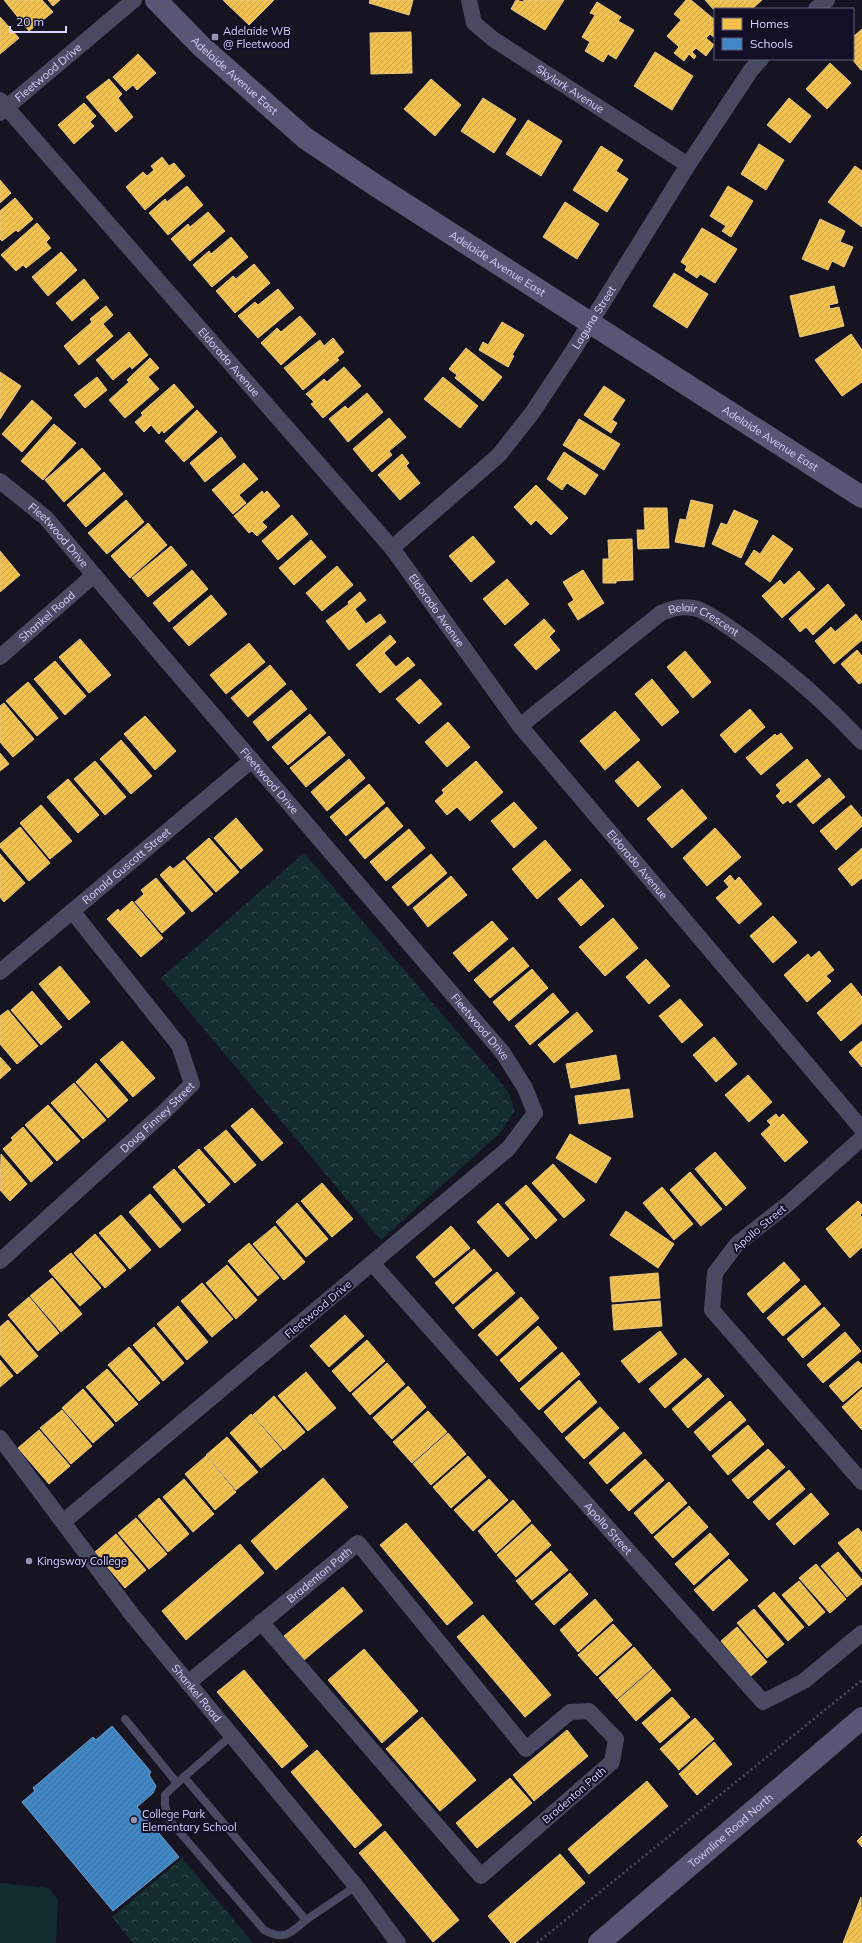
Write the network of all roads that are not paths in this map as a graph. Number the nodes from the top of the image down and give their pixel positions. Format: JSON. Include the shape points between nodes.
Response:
{"nodes":[{"id":1,"x":134,"y":0,"type":"edge"},
{"id":2,"x":156,"y":0,"type":"edge"},
{"id":3,"x":469,"y":0,"type":"edge"},
{"id":4,"x":827,"y":0,"type":"edge"},
{"id":5,"x":817,"y":8,"type":"edge"},
{"id":6,"x":760,"y":60,"type":"edge"},
{"id":7,"x":2,"y":107,"type":"edge"},
{"id":8,"x":688,"y":165,"type":"junction"},
{"id":9,"x":590,"y":322,"type":"junction"},
{"id":10,"x":0,"y":481,"type":"edge"},
{"id":11,"x":862,"y":497,"type":"edge"},
{"id":12,"x":392,"y":548,"type":"junction"},
{"id":13,"x":94,"y":575,"type":"junction"},
{"id":14,"x":0,"y":657,"type":"edge"},
{"id":15,"x":520,"y":726,"type":"junction"},
{"id":16,"x":862,"y":742,"type":"edge"},
{"id":17,"x":252,"y":760,"type":"junction"},
{"id":18,"x":72,"y":912,"type":"junction"},
{"id":19,"x":0,"y":972,"type":"edge"},
{"id":20,"x":862,"y":1129,"type":"edge"},
{"id":21,"x":862,"y":1138,"type":"edge"},
{"id":22,"x":0,"y":1262,"type":"edge"},
{"id":23,"x":372,"y":1263,"type":"junction"},
{"id":24,"x":0,"y":1438,"type":"edge"},
{"id":25,"x":862,"y":1482,"type":"edge"},
{"id":26,"x":63,"y":1522,"type":"junction"},
{"id":27,"x":261,"y":1622,"type":"junction"},
{"id":28,"x":862,"y":1634,"type":"edge"},
{"id":29,"x":188,"y":1683,"type":"junction"},
{"id":30,"x":862,"y":1718,"type":"edge"},
{"id":31,"x":125,"y":1719,"type":"dead end"},
{"id":32,"x":232,"y":1735,"type":"junction"},
{"id":33,"x":184,"y":1777,"type":"junction"},
{"id":34,"x":177,"y":1782,"type":"junction"},
{"id":35,"x":356,"y":1886,"type":"junction"},
{"id":36,"x":306,"y":1920,"type":"junction"},
{"id":37,"x":398,"y":1943,"type":"edge"},
{"id":38,"x":599,"y":1943,"type":"edge"}],
"edges":[{"from":1,"to":7,"type":"street","name":"Fleetwood Drive"},
{"from":2,"to":9,"type":"main road","name":"Adelaide Avenue East","via":[[201,46],[305,138]]},
{"from":3,"to":8,"type":"street","name":"Skylark Avenue","via":[[474,23],[493,40]]},
{"from":4,"to":5,"type":"street"},
{"from":6,"to":8,"type":"street","name":"Laguna Street"},
{"from":7,"to":12,"type":"street","name":"Eldorado Avenue"},
{"from":8,"to":9,"type":"street","name":"Laguna Street"},
{"from":9,"to":11,"type":"main road","name":"Adelaide Avenue East"},
{"from":9,"to":12,"type":"street","name":"Laguna Street","via":[[532,413],[499,455]]},
{"from":10,"to":13,"type":"street","name":"Fleetwood Drive","via":[[46,518]]},
{"from":12,"to":15,"type":"street","name":"Eldorado Avenue"},
{"from":13,"to":14,"type":"street","name":"Shankel Road"},
{"from":13,"to":17,"type":"street","name":"Fleetwood Drive"},
{"from":15,"to":16,"type":"street","name":"Belair Crescent","via":[[661,613],[677,607],[695,608],[717,619],[754,645],[829,707]]},
{"from":15,"to":20,"type":"street","name":"Eldorado Avenue"},
{"from":17,"to":18,"type":"street","name":"Ronald Guscott Street"},
{"from":17,"to":23,"type":"street","name":"Fleetwood Drive","via":[[503,1052],[525,1088],[535,1113],[508,1149]]},
{"from":18,"to":19,"type":"street","name":"Ronald Guscott Street"},
{"from":18,"to":22,"type":"street","name":"Doug Finney Street","via":[[179,1045],[192,1084]]},
{"from":21,"to":25,"type":"street","name":"Apollo Street","via":[[789,1203],[737,1244],[715,1272],[712,1310]]},
{"from":23,"to":26,"type":"street","name":"Fleetwood Drive"},
{"from":23,"to":28,"type":"street","name":"Apollo Street","via":[[763,1702],[804,1681]]},
{"from":24,"to":26,"type":"street","name":"Shankel Road"},
{"from":26,"to":29,"type":"street","name":"Shankel Road","via":[[133,1616]]},
{"from":27,"to":27,"type":"street","name":"Bradenton Path","via":[[358,1544],[526,1749],[570,1712],[589,1711],[616,1739],[612,1762],[481,1876]]},
{"from":27,"to":29,"type":"street","name":"Bradenton Path"},
{"from":29,"to":32,"type":"street","name":"Shankel Road"},
{"from":30,"to":38,"type":"main road","name":"Townline Road North"},
{"from":31,"to":34,"type":"lane"},
{"from":32,"to":33,"type":"lane"},
{"from":32,"to":35,"type":"street","name":"Shankel Road"},
{"from":33,"to":34,"type":"lane"},
{"from":33,"to":36,"type":"lane"},
{"from":34,"to":36,"type":"lane","via":[[165,1795],[165,1806],[170,1821],[264,1930],[275,1936],[289,1935]]},
{"from":35,"to":36,"type":"lane"},
{"from":35,"to":37,"type":"street","name":"Shankel Road"}]}
